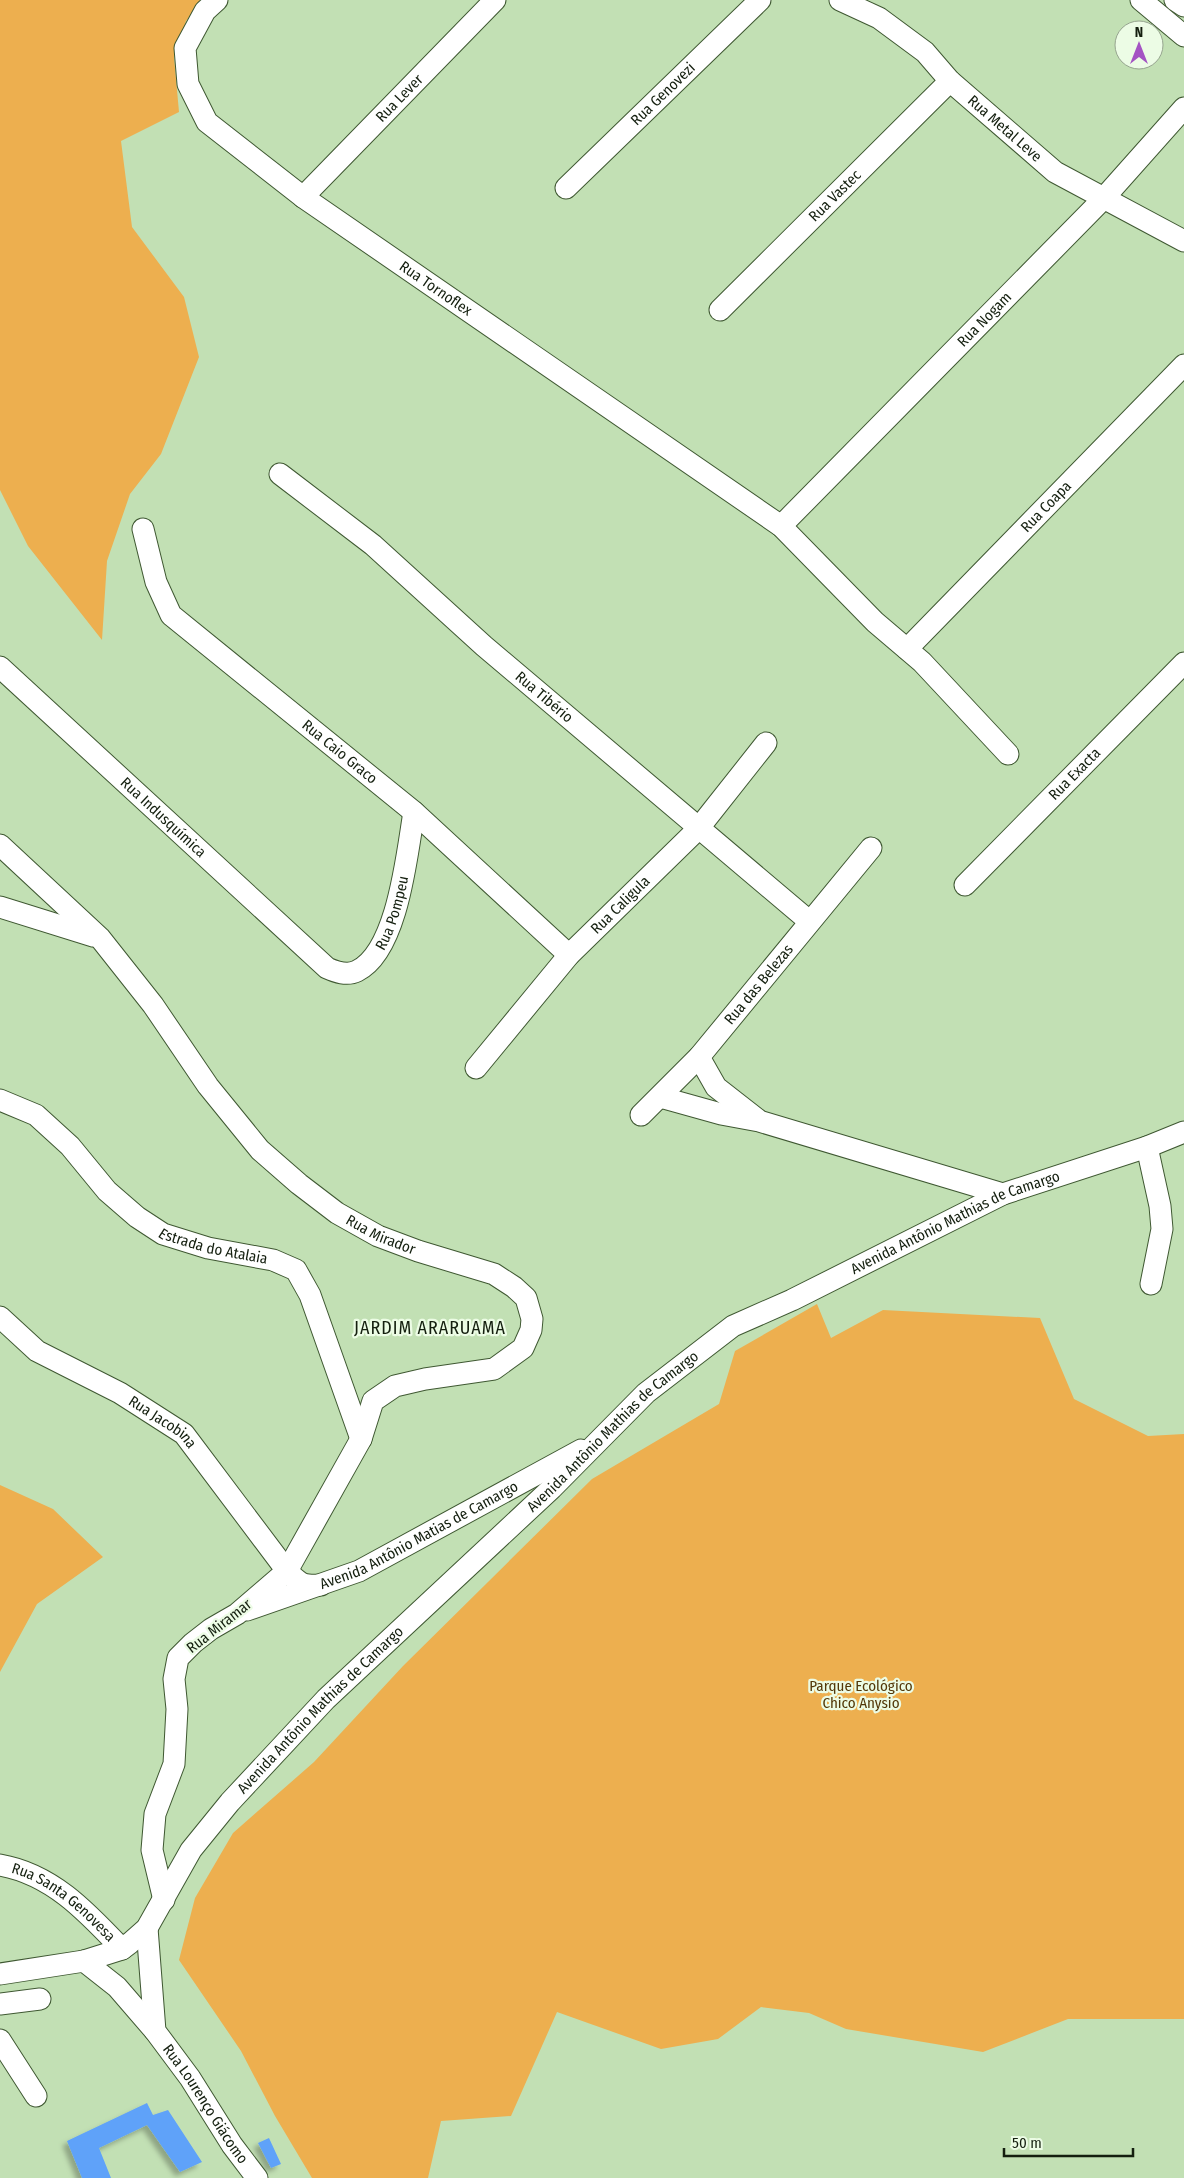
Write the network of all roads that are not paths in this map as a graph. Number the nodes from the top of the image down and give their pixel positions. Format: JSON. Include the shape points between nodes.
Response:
{"nodes":[{"id":1,"x":217,"y":0,"type":"edge"},
{"id":2,"x":495,"y":0,"type":"edge"},
{"id":3,"x":760,"y":0,"type":"edge"},
{"id":4,"x":840,"y":0,"type":"edge"},
{"id":5,"x":1141,"y":0,"type":"edge"},
{"id":6,"x":1175,"y":0,"type":"edge"},
{"id":7,"x":1184,"y":6,"type":"edge"},
{"id":8,"x":1184,"y":36,"type":"edge"},
{"id":9,"x":950,"y":81,"type":"junction"},
{"id":10,"x":1184,"y":108,"type":"edge"},
{"id":11,"x":566,"y":188,"type":"dead end"},
{"id":12,"x":303,"y":197,"type":"junction"},
{"id":13,"x":1103,"y":199,"type":"junction"},
{"id":14,"x":1184,"y":241,"type":"edge"},
{"id":15,"x":720,"y":310,"type":"dead end"},
{"id":16,"x":1184,"y":365,"type":"edge"},
{"id":17,"x":280,"y":474,"type":"dead end"},
{"id":18,"x":781,"y":526,"type":"junction"},
{"id":19,"x":143,"y":529,"type":"dead end"},
{"id":20,"x":906,"y":649,"type":"junction"},
{"id":21,"x":1184,"y":663,"type":"edge"},
{"id":22,"x":0,"y":668,"type":"edge"},
{"id":23,"x":766,"y":743,"type":"dead end"},
{"id":24,"x":1008,"y":754,"type":"dead end"},
{"id":25,"x":414,"y":812,"type":"junction"},
{"id":26,"x":698,"y":829,"type":"junction"},
{"id":27,"x":0,"y":845,"type":"edge"},
{"id":28,"x":871,"y":848,"type":"dead end"},
{"id":29,"x":965,"y":884,"type":"dead end"},
{"id":30,"x":0,"y":907,"type":"edge"},
{"id":31,"x":809,"y":921,"type":"junction"},
{"id":32,"x":100,"y":938,"type":"junction"},
{"id":33,"x":569,"y":955,"type":"junction"},
{"id":34,"x":327,"y":968,"type":"joint"},
{"id":35,"x":698,"y":1057,"type":"junction"},
{"id":36,"x":476,"y":1068,"type":"dead end"},
{"id":37,"x":660,"y":1096,"type":"junction"},
{"id":38,"x":0,"y":1100,"type":"edge"},
{"id":39,"x":641,"y":1115,"type":"dead end"},
{"id":40,"x":759,"y":1121,"type":"junction"},
{"id":41,"x":1184,"y":1132,"type":"edge"},
{"id":42,"x":1146,"y":1147,"type":"junction"},
{"id":43,"x":1003,"y":1194,"type":"junction"},
{"id":44,"x":1150,"y":1284,"type":"dead end"},
{"id":45,"x":0,"y":1316,"type":"edge"},
{"id":46,"x":361,"y":1439,"type":"junction"},
{"id":47,"x":594,"y":1444,"type":"junction"},
{"id":48,"x":287,"y":1571,"type":"junction"},
{"id":49,"x":321,"y":1585,"type":"junction"},
{"id":50,"x":237,"y":1614,"type":"junction"},
{"id":51,"x":0,"y":1865,"type":"edge"},
{"id":52,"x":164,"y":1900,"type":"junction"},
{"id":53,"x":147,"y":1928,"type":"junction"},
{"id":54,"x":122,"y":1949,"type":"junction"},
{"id":55,"x":84,"y":1961,"type":"junction"},
{"id":56,"x":0,"y":1974,"type":"edge"},
{"id":57,"x":150,"y":1981,"type":"junction"},
{"id":58,"x":122,"y":1994,"type":"junction"},
{"id":59,"x":40,"y":1999,"type":"dead end"},
{"id":60,"x":0,"y":2004,"type":"edge"},
{"id":61,"x":155,"y":2031,"type":"junction"},
{"id":62,"x":0,"y":2040,"type":"edge"},
{"id":63,"x":36,"y":2096,"type":"dead end"},
{"id":64,"x":257,"y":2178,"type":"edge"}],
"edges":[{"from":1,"to":12,"type":"street","name":"Rua Tornoflex","via":[[205,11],[185,48],[188,84],[207,122]]},
{"from":2,"to":12,"type":"street","name":"Rua Lever"},
{"from":3,"to":11,"type":"street","name":"Rua Genovezi"},
{"from":4,"to":9,"type":"street","name":"Rua Metal Leve","via":[[879,18],[924,52]]},
{"from":5,"to":8,"type":"street"},
{"from":6,"to":7,"type":"street"},
{"from":9,"to":13,"type":"street","name":"Rua Metal Leve","via":[[1055,172]]},
{"from":9,"to":15,"type":"street","name":"Rua Vastec"},
{"from":10,"to":13,"type":"street","name":"Rua Nogam"},
{"from":12,"to":18,"type":"street","name":"Rua Tornoflex"},
{"from":13,"to":14,"type":"street","name":"Rua Metal Leve"},
{"from":13,"to":18,"type":"street","name":"Rua Nogam"},
{"from":16,"to":20,"type":"street","name":"Rua Coapa"},
{"from":17,"to":26,"type":"street","name":"Rua Tibério","via":[[373,545],[484,646]]},
{"from":18,"to":20,"type":"street"},
{"from":19,"to":25,"type":"street","name":"Rua Caio Graco","via":[[156,582],[171,615]]},
{"from":20,"to":24,"type":"street"},
{"from":21,"to":29,"type":"street","name":"Rua Exacta"},
{"from":22,"to":34,"type":"street","name":"Rua Indusquímica"},
{"from":23,"to":26,"type":"street","name":"Rua Caligula"},
{"from":25,"to":33,"type":"street","name":"Rua Caio Graco"},
{"from":25,"to":34,"type":"street","name":"Rua Pompeu","via":[[395,913],[385,939],[372,958],[357,971],[342,974]]},
{"from":26,"to":31,"type":"street","name":"Rua Tibério"},
{"from":26,"to":33,"type":"street","name":"Rua Caligula"},
{"from":27,"to":32,"type":"street","name":"Rua Mirador"},
{"from":28,"to":31,"type":"street","name":"Rua das Belezas"},
{"from":30,"to":32,"type":"street"},
{"from":31,"to":35,"type":"street","name":"Rua das Belezas"},
{"from":32,"to":46,"type":"street","name":"Rua Mirador","via":[[153,1005],[208,1086],[260,1150],[298,1184],[337,1213],[378,1236],[494,1274],[526,1298],[532,1319],[531,1330],[523,1348],[516,1354],[494,1369],[395,1386],[374,1401]]},
{"from":33,"to":36,"type":"street","name":"Rua Caligula"},
{"from":35,"to":37,"type":"street","name":"Rua das Belezas"},
{"from":35,"to":40,"type":"street","via":[[716,1087]]},
{"from":37,"to":39,"type":"street","name":"Rua das Belezas"},
{"from":37,"to":40,"type":"street","via":[[721,1114]]},
{"from":38,"to":46,"type":"street","name":"Estrada do Atalaia","via":[[36,1115],[70,1146],[107,1191],[163,1234],[208,1248],[273,1260],[296,1270],[310,1295]]},
{"from":40,"to":43,"type":"street"},
{"from":41,"to":42,"type":"street","name":"Avenida Antônio Mathias de Camargo"},
{"from":42,"to":43,"type":"street","name":"Avenida Antônio Mathias de Camargo"},
{"from":42,"to":44,"type":"street","via":[[1162,1229]]},
{"from":43,"to":47,"type":"street","name":"Avenida Antônio Mathias de Camargo","via":[[792,1300],[733,1326],[646,1393]]},
{"from":45,"to":48,"type":"street","name":"Rua Jacobina","via":[[37,1351],[120,1393],[184,1434]]},
{"from":46,"to":48,"type":"street","name":"Rua Miramar"},
{"from":47,"to":49,"type":"street","name":"Avenida Antônio Matias de Camargo","via":[[359,1571]]},
{"from":47,"to":52,"type":"street","name":"Avenida Antônio Mathias de Camargo","via":[[552,1488],[326,1698],[230,1802],[191,1850]]},
{"from":48,"to":49,"type":"street","name":"Rua Jacobina","via":[[307,1586]]},
{"from":48,"to":50,"type":"street","name":"Rua Miramar"},
{"from":49,"to":50,"type":"street","name":"Avenida Antônio Matias de Camargo"},
{"from":50,"to":52,"type":"street","name":"Rua Miramar","via":[[211,1629],[178,1658],[174,1679],[177,1709],[174,1764],[155,1814],[152,1850]]},
{"from":51,"to":54,"type":"street","name":"Rua Santa Genovesa","via":[[56,1886]]},
{"from":52,"to":53,"type":"street"},
{"from":53,"to":54,"type":"street"},
{"from":53,"to":57,"type":"street","name":"Rua Lourenço Giácomo"},
{"from":54,"to":55,"type":"street"},
{"from":55,"to":56,"type":"street"},
{"from":55,"to":58,"type":"street","name":"Rua Lourenço Giácomo"},
{"from":57,"to":58,"type":"street"},
{"from":57,"to":61,"type":"street","name":"Rua Lourenço Giácomo"},
{"from":58,"to":61,"type":"street","name":"Rua Lourenço Giácomo"},
{"from":59,"to":60,"type":"street"},
{"from":61,"to":64,"type":"street","name":"Rua Lourenço Giácomo"},
{"from":62,"to":63,"type":"street"}]}
